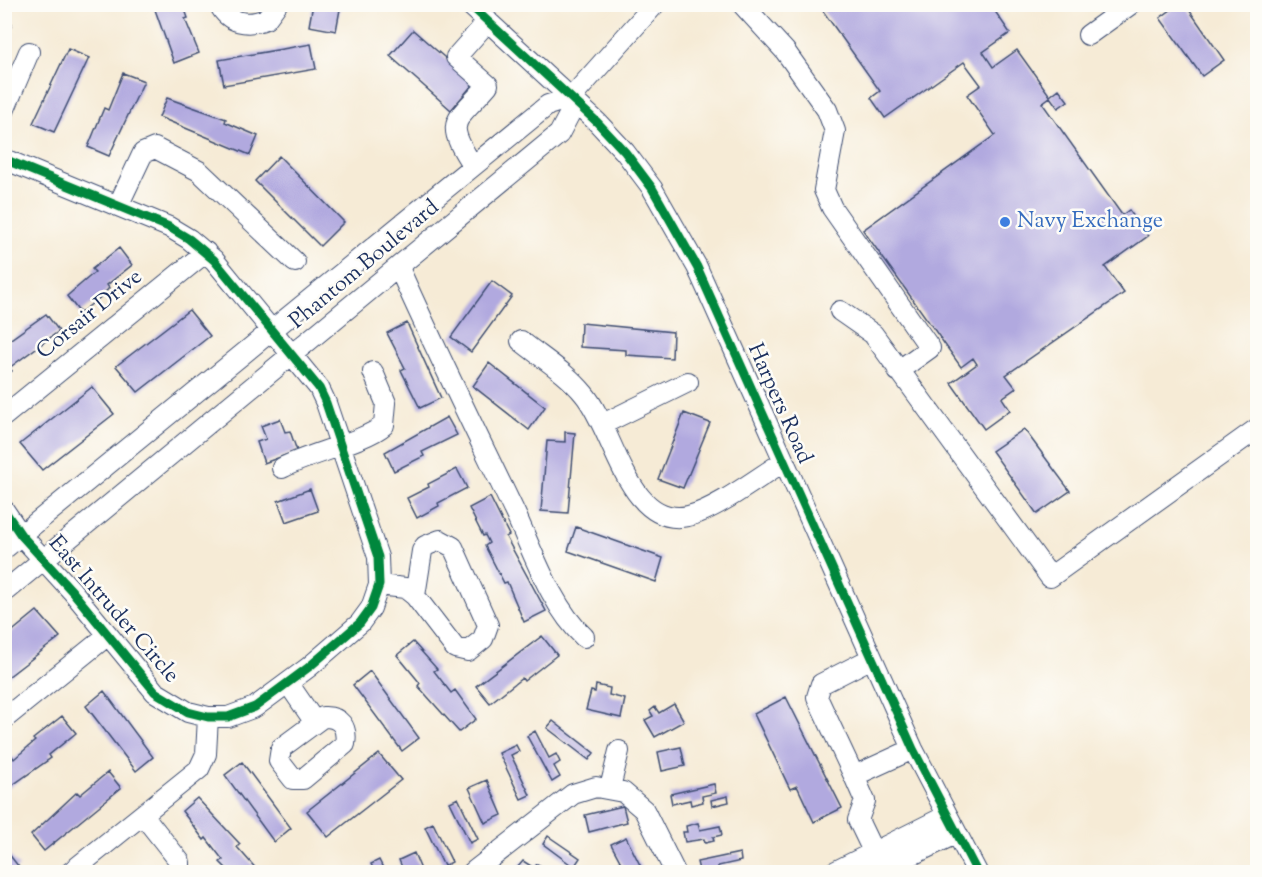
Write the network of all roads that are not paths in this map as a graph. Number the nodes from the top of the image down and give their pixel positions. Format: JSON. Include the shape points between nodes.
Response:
{"nodes":[{"id":1,"x":219,"y":4,"type":"edge"},
{"id":2,"x":277,"y":4,"type":"edge"},
{"id":3,"x":469,"y":4,"type":"edge"},
{"id":4,"x":655,"y":4,"type":"edge"},
{"id":5,"x":742,"y":4,"type":"edge"},
{"id":6,"x":1131,"y":4,"type":"edge"},
{"id":7,"x":488,"y":21,"type":"junction"},
{"id":8,"x":1088,"y":35,"type":"dead end"},
{"id":9,"x":29,"y":52,"type":"dead end"},
{"id":10,"x":571,"y":98,"type":"junction"},
{"id":11,"x":4,"y":111,"type":"edge"},
{"id":12,"x":4,"y":159,"type":"edge"},
{"id":13,"x":473,"y":166,"type":"junction"},
{"id":14,"x":118,"y":206,"type":"junction"},
{"id":15,"x":206,"y":252,"type":"junction"},
{"id":16,"x":295,"y":262,"type":"dead end"},
{"id":17,"x":399,"y":268,"type":"junction"},
{"id":18,"x":840,"y":311,"type":"dead end"},
{"id":19,"x":272,"y":330,"type":"junction"},
{"id":20,"x":521,"y":341,"type":"dead end"},
{"id":21,"x":293,"y":356,"type":"junction"},
{"id":22,"x":898,"y":371,"type":"junction"},
{"id":23,"x":373,"y":372,"type":"dead end"},
{"id":24,"x":688,"y":382,"type":"dead end"},
{"id":25,"x":4,"y":416,"type":"edge"},
{"id":26,"x":603,"y":424,"type":"junction"},
{"id":27,"x":1257,"y":428,"type":"edge"},
{"id":28,"x":340,"y":444,"type":"junction"},
{"id":29,"x":783,"y":462,"type":"junction"},
{"id":30,"x":282,"y":468,"type":"dead end"},
{"id":31,"x":4,"y":510,"type":"edge"},
{"id":32,"x":21,"y":535,"type":"junction"},
{"id":33,"x":4,"y":549,"type":"edge"},
{"id":34,"x":43,"y":561,"type":"junction"},
{"id":35,"x":379,"y":585,"type":"junction"},
{"id":36,"x":4,"y":592,"type":"edge"},
{"id":37,"x":416,"y":596,"type":"junction"},
{"id":38,"x":108,"y":635,"type":"junction"},
{"id":39,"x":584,"y":637,"type":"dead end"},
{"id":40,"x":872,"y":658,"type":"junction"},
{"id":41,"x":288,"y":683,"type":"junction"},
{"id":42,"x":208,"y":717,"type":"junction"},
{"id":43,"x":4,"y":719,"type":"edge"},
{"id":44,"x":314,"y":721,"type":"dead end"},
{"id":45,"x":913,"y":749,"type":"junction"},
{"id":46,"x":619,"y":751,"type":"dead end"},
{"id":47,"x":855,"y":776,"type":"junction"},
{"id":48,"x":610,"y":788,"type":"junction"},
{"id":49,"x":143,"y":814,"type":"junction"},
{"id":50,"x":946,"y":816,"type":"junction"},
{"id":51,"x":955,"y":834,"type":"junction"},
{"id":52,"x":879,"y":867,"type":"edge"},
{"id":53,"x":85,"y":869,"type":"edge"},
{"id":54,"x":834,"y":872,"type":"edge"},
{"id":55,"x":180,"y":873,"type":"edge"},
{"id":56,"x":473,"y":873,"type":"edge"},
{"id":57,"x":675,"y":873,"type":"edge"},
{"id":58,"x":977,"y":873,"type":"edge"}],
"edges":[{"from":1,"to":2,"type":"street","via":[[228,16],[245,24],[266,19]]},
{"from":3,"to":7,"type":"street","name":"Harpers Road"},
{"from":4,"to":10,"type":"street","name":"Phantom Boulevard"},
{"from":5,"to":22,"type":"street","via":[[785,51],[827,110],[835,131],[824,190],[832,208],[930,348]]},
{"from":6,"to":8,"type":"street"},
{"from":7,"to":10,"type":"street","name":"Harpers Road"},
{"from":7,"to":13,"type":"street","via":[[456,57],[488,85],[456,122],[455,139]]},
{"from":9,"to":11,"type":"street"},
{"from":10,"to":13,"type":"street","name":"Phantom Boulevard","via":[[548,105]]},
{"from":10,"to":17,"type":"street","name":"Phantom Boulevard","via":[[569,115],[559,134]]},
{"from":10,"to":29,"type":"street","name":"Harpers Road","via":[[625,152],[652,188],[697,267]]},
{"from":12,"to":14,"type":"street","name":"East Intruder Circle"},
{"from":13,"to":19,"type":"street","name":"Phantom Boulevard"},
{"from":14,"to":15,"type":"street","name":"East Intruder Circle","via":[[169,227]]},
{"from":14,"to":16,"type":"street","via":[[142,153],[154,148],[199,171]]},
{"from":15,"to":19,"type":"street","name":"East Intruder Circle"},
{"from":15,"to":25,"type":"street","name":"Corsair Drive"},
{"from":17,"to":21,"type":"street","name":"Phantom Boulevard"},
{"from":17,"to":39,"type":"street","via":[[548,582],[567,617]]},
{"from":18,"to":22,"type":"street","via":[[873,334]]},
{"from":19,"to":21,"type":"street","name":"East Intruder Circle"},
{"from":19,"to":32,"type":"street","name":"Phantom Boulevard"},
{"from":20,"to":26,"type":"street","via":[[585,394]]},
{"from":21,"to":28,"type":"street","name":"East Intruder Circle","via":[[319,388]]},
{"from":21,"to":34,"type":"street","name":"Phantom Boulevard"},
{"from":22,"to":27,"type":"street","via":[[1050,577]]},
{"from":23,"to":28,"type":"street","via":[[386,403],[386,420],[379,429]]},
{"from":24,"to":26,"type":"street"},
{"from":26,"to":29,"type":"street","via":[[636,493],[661,515],[698,514]]},
{"from":28,"to":30,"type":"street"},
{"from":28,"to":35,"type":"street","name":"East Intruder Circle","via":[[378,557]]},
{"from":29,"to":40,"type":"street","name":"Harpers Road"},
{"from":31,"to":32,"type":"street","name":"East Intruder Circle"},
{"from":32,"to":33,"type":"street","name":"Phantom Boulevard"},
{"from":32,"to":34,"type":"street","name":"East Intruder Circle"},
{"from":34,"to":36,"type":"street","name":"Phantom Boulevard"},
{"from":34,"to":38,"type":"street","name":"East Intruder Circle"},
{"from":35,"to":37,"type":"street","via":[[405,588]]},
{"from":35,"to":41,"type":"street","name":"East Intruder Circle","via":[[371,608],[360,623]]},
{"from":37,"to":37,"type":"street","via":[[455,648],[468,651],[488,633],[486,617],[453,546],[447,542],[434,541],[422,551]]},
{"from":38,"to":42,"type":"street","name":"East Intruder Circle","via":[[155,692],[188,712]]},
{"from":38,"to":43,"type":"street"},
{"from":40,"to":45,"type":"street","name":"Harpers Road"},
{"from":40,"to":47,"type":"street","via":[[821,684],[817,690]]},
{"from":41,"to":42,"type":"street","name":"East Intruder Circle","via":[[244,712]]},
{"from":41,"to":44,"type":"street"},
{"from":42,"to":49,"type":"street","via":[[204,762]]},
{"from":45,"to":47,"type":"street"},
{"from":45,"to":50,"type":"street","name":"Harpers Road"},
{"from":46,"to":48,"type":"street"},
{"from":47,"to":52,"type":"street","via":[[865,801],[858,819]]},
{"from":48,"to":56,"type":"street","via":[[585,789],[573,795]]},
{"from":48,"to":57,"type":"street","via":[[644,810]]},
{"from":49,"to":53,"type":"street"},
{"from":49,"to":55,"type":"street","via":[[180,862]]},
{"from":50,"to":51,"type":"street","name":"Harpers Road"},
{"from":50,"to":52,"type":"street"},
{"from":51,"to":52,"type":"street"},
{"from":51,"to":58,"type":"street","name":"Harpers Road"},
{"from":52,"to":54,"type":"street"}]}
